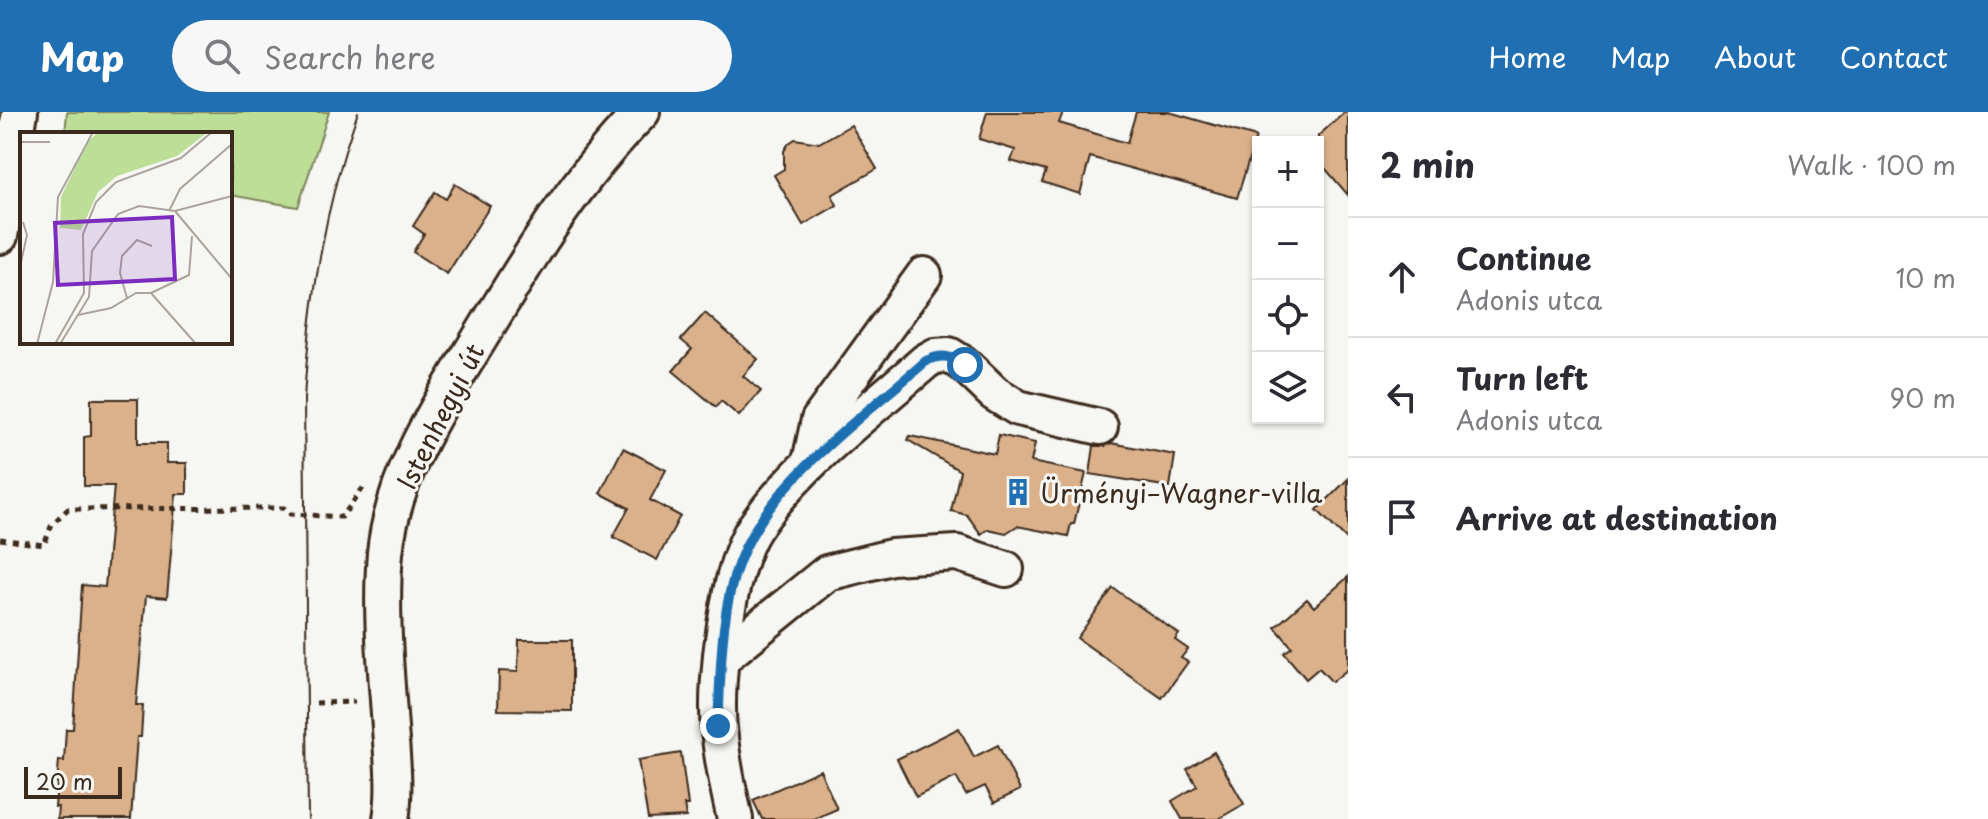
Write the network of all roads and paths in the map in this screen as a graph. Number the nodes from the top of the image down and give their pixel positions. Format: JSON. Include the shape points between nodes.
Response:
{"nodes":[{"id":1,"x":642,"y":112,"type":"edge"},
{"id":2,"x":20,"y":115,"type":"edge"},
{"id":3,"x":0,"y":163,"type":"edge"},
{"id":4,"x":0,"y":236,"type":"edge"},
{"id":5,"x":924,"y":275,"type":"dead end"},
{"id":6,"x":1100,"y":427,"type":"dead end"},
{"id":7,"x":810,"y":462,"type":"junction"},
{"id":8,"x":363,"y":488,"type":"dead end"},
{"id":9,"x":0,"y":539,"type":"edge"},
{"id":10,"x":1006,"y":569,"type":"dead end"},
{"id":11,"x":722,"y":658,"type":"junction"},
{"id":12,"x":391,"y":819,"type":"edge"},
{"id":13,"x":735,"y":819,"type":"edge"}],
"edges":[{"from":1,"to":12,"type":"street","name":"Istenhegyi út","via":[[593,167],[527,260],[446,393],[397,499],[385,549],[382,608]]},
{"from":2,"to":3,"type":"street"},
{"from":2,"to":4,"type":"street"},
{"from":5,"to":7,"type":"street","via":[[819,420]]},
{"from":6,"to":7,"type":"street","via":[[1018,408],[965,365],[949,355],[935,356]]},
{"from":7,"to":11,"type":"street","via":[[753,530],[738,563]]},
{"from":8,"to":9,"type":"path","via":[[342,517],[290,514],[284,508],[68,509],[52,524],[44,545]]},
{"from":10,"to":11,"type":"street","via":[[957,553],[891,557],[827,573]]},
{"from":11,"to":13,"type":"street","via":[[718,726]]}]}
